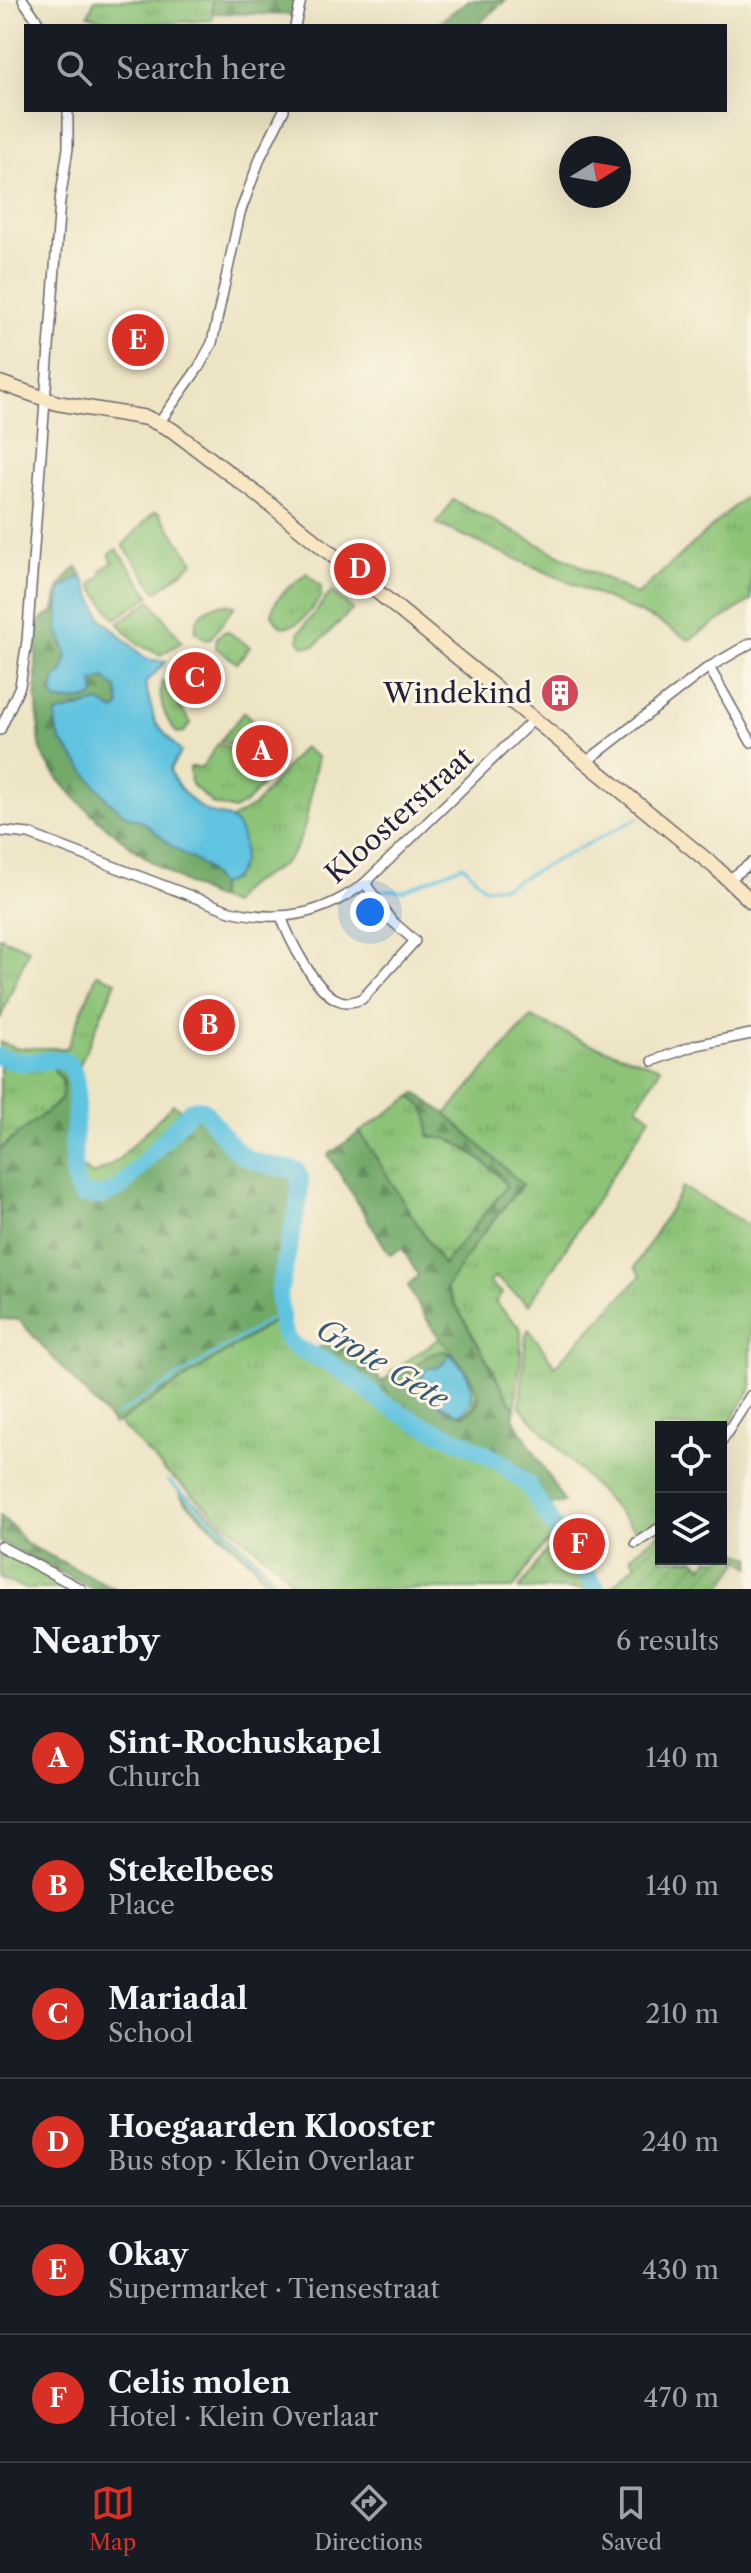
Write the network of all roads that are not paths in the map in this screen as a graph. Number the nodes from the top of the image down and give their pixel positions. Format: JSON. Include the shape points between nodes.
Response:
{"nodes":[{"id":1,"x":23,"y":0,"type":"edge"},
{"id":2,"x":301,"y":0,"type":"edge"},
{"id":3,"x":40,"y":24,"type":"edge"},
{"id":4,"x":295,"y":24,"type":"edge"},
{"id":5,"x":68,"y":112,"type":"edge"},
{"id":6,"x":283,"y":112,"type":"edge"},
{"id":7,"x":0,"y":383,"type":"edge"},
{"id":8,"x":44,"y":400,"type":"junction"},
{"id":9,"x":159,"y":423,"type":"junction"},
{"id":10,"x":751,"y":643,"type":"edge"},
{"id":11,"x":709,"y":667,"type":"junction"},
{"id":12,"x":533,"y":720,"type":"junction"},
{"id":13,"x":0,"y":730,"type":"edge"},
{"id":14,"x":751,"y":742,"type":"edge"},
{"id":15,"x":586,"y":762,"type":"junction"},
{"id":16,"x":0,"y":831,"type":"edge"},
{"id":17,"x":751,"y":863,"type":"edge"},
{"id":18,"x":730,"y":879,"type":"junction"},
{"id":19,"x":365,"y":883,"type":"junction"},
{"id":20,"x":751,"y":901,"type":"edge"},
{"id":21,"x":281,"y":916,"type":"junction"},
{"id":22,"x":751,"y":1034,"type":"edge"},
{"id":23,"x":653,"y":1061,"type":"dead end"},
{"id":24,"x":751,"y":1395,"type":"edge"},
{"id":25,"x":727,"y":1433,"type":"edge"},
{"id":26,"x":655,"y":1531,"type":"edge"},
{"id":27,"x":636,"y":1543,"type":"dead end"},
{"id":28,"x":0,"y":1546,"type":"edge"},
{"id":29,"x":81,"y":1589,"type":"edge"}],
"edges":[{"from":1,"to":3,"type":"street"},
{"from":2,"to":4,"type":"street"},
{"from":5,"to":8,"type":"street"},
{"from":6,"to":9,"type":"street","via":[[240,213],[212,343]]},
{"from":7,"to":8,"type":"main road"},
{"from":8,"to":9,"type":"main road","via":[[131,413]]},
{"from":8,"to":13,"type":"street","via":[[27,641],[20,686]]},
{"from":9,"to":12,"type":"main road","via":[[223,467]]},
{"from":10,"to":11,"type":"street"},
{"from":11,"to":14,"type":"street"},
{"from":11,"to":15,"type":"street"},
{"from":12,"to":15,"type":"main road"},
{"from":12,"to":19,"type":"street","name":"Kloosterstraat"},
{"from":15,"to":18,"type":"main road"},
{"from":16,"to":21,"type":"street","name":"Kloosterstraat","via":[[29,834],[230,911]]},
{"from":17,"to":18,"type":"street"},
{"from":18,"to":20,"type":"main road"},
{"from":19,"to":21,"type":"street","name":"Kloosterstraat","via":[[323,909]]},
{"from":19,"to":21,"type":"street","via":[[391,920],[415,941],[353,1003],[322,988]]},
{"from":22,"to":23,"type":"street","via":[[696,1045]]},
{"from":24,"to":25,"type":"street"},
{"from":26,"to":27,"type":"street"},
{"from":28,"to":29,"type":"street"}]}
